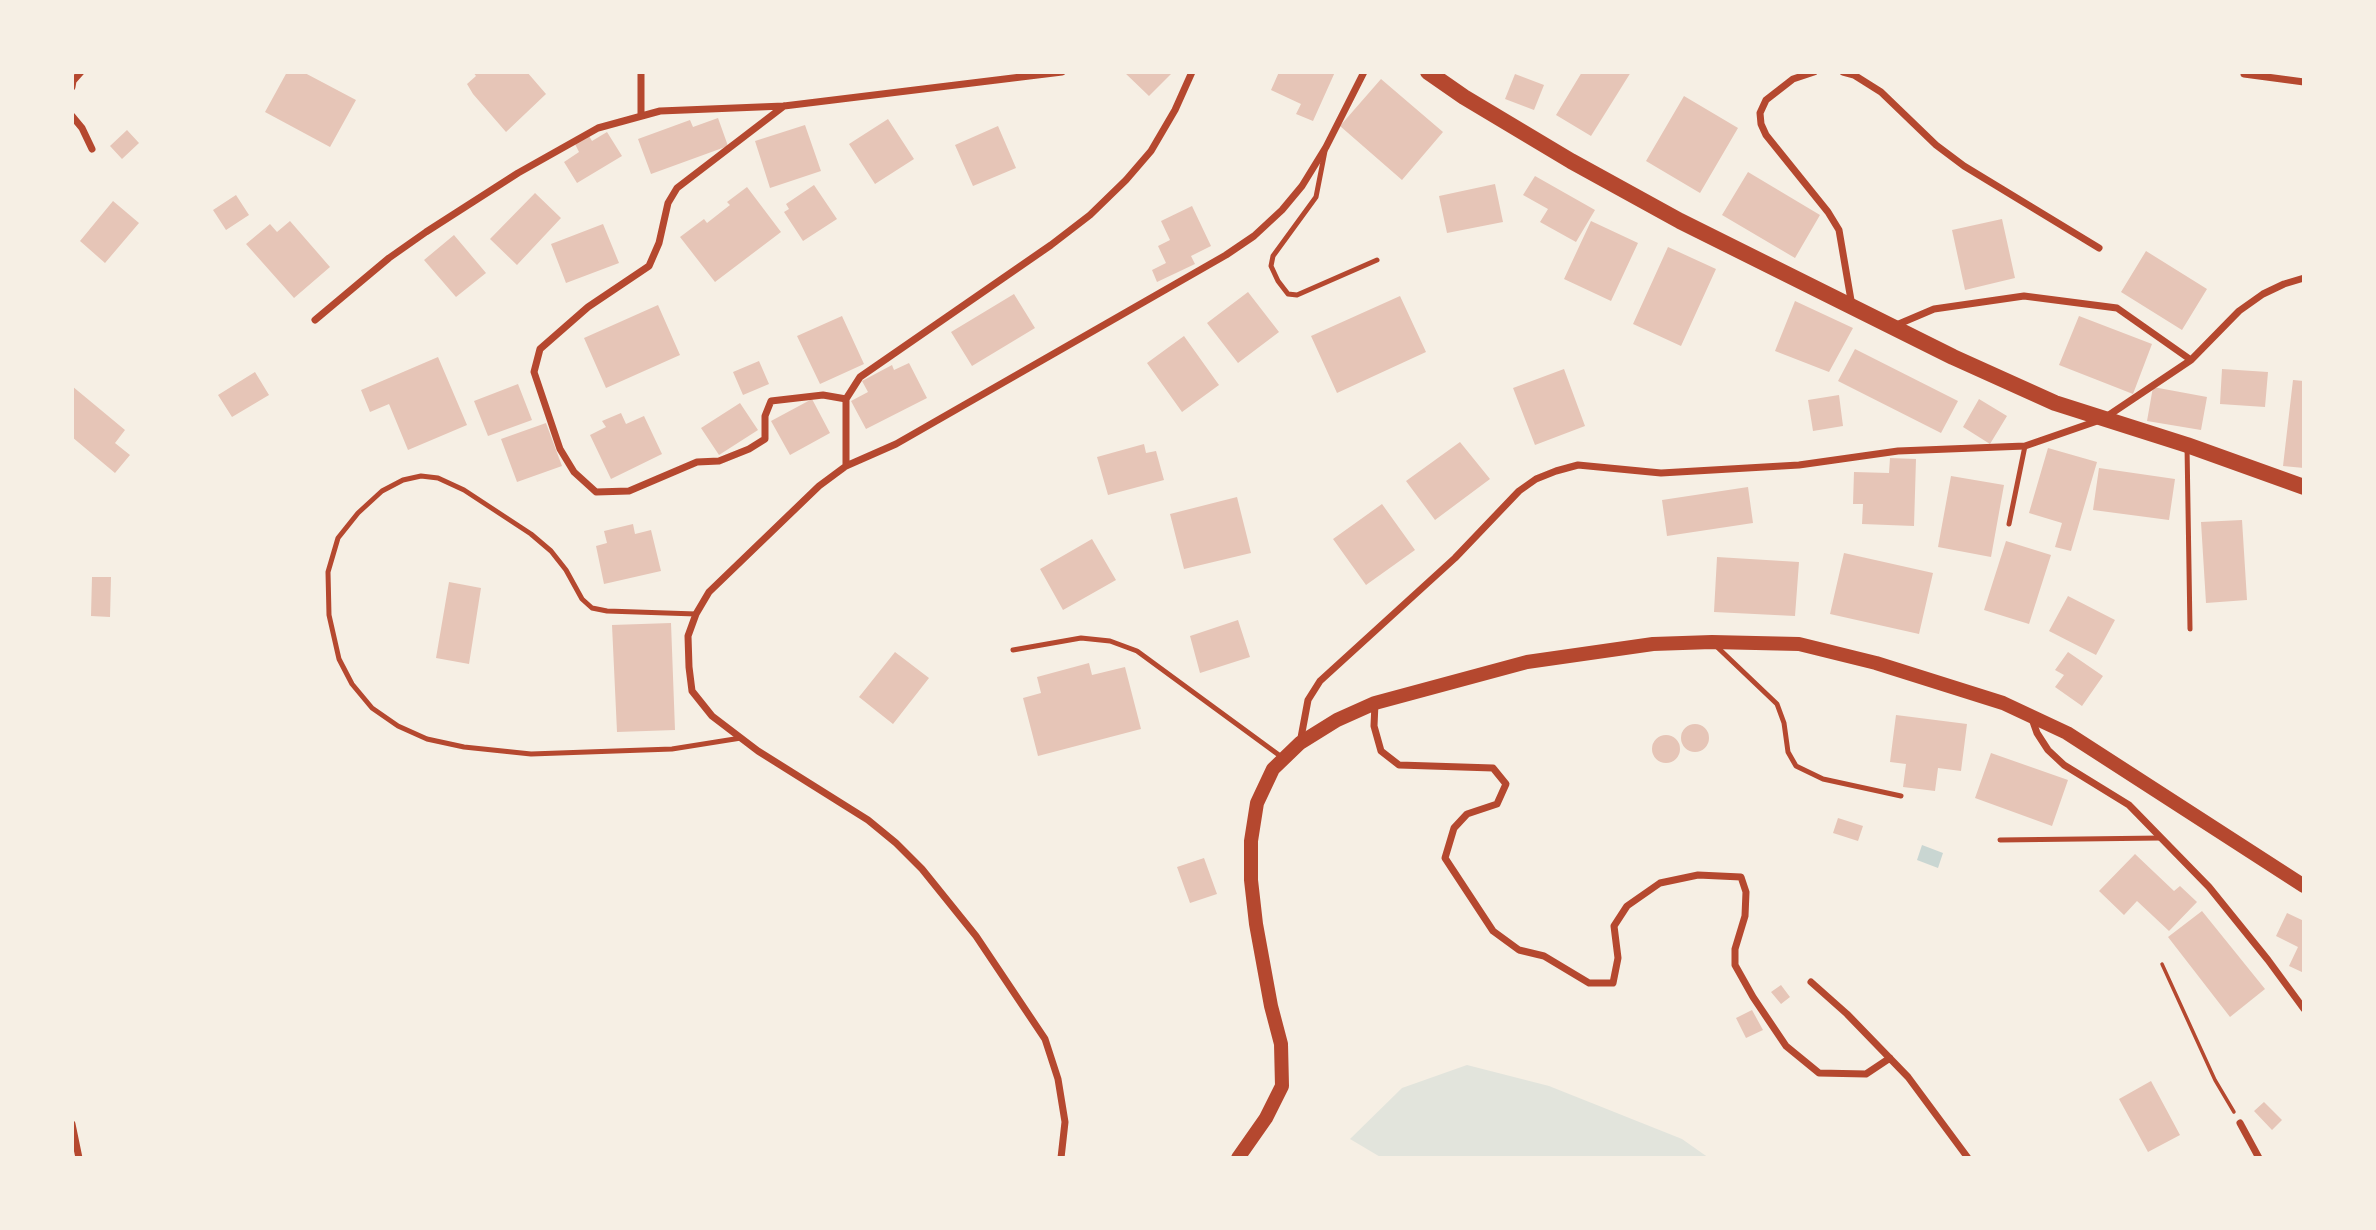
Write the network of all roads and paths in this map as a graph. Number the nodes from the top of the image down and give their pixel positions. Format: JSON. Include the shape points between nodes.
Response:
{"nodes":[{"id":1,"x":81,"y":72,"type":"edge"},
{"id":2,"x":641,"y":72,"type":"edge"},
{"id":3,"x":1062,"y":72,"type":"edge"},
{"id":4,"x":1192,"y":72,"type":"edge"},
{"id":5,"x":1364,"y":72,"type":"edge"},
{"id":6,"x":1428,"y":72,"type":"edge"},
{"id":7,"x":1814,"y":72,"type":"edge"},
{"id":8,"x":1843,"y":72,"type":"edge"},
{"id":9,"x":2244,"y":74,"type":"dead end"},
{"id":10,"x":2304,"y":82,"type":"edge"},
{"id":11,"x":72,"y":87,"type":"edge"},
{"id":12,"x":784,"y":106,"type":"junction"},
{"id":13,"x":641,"y":115,"type":"junction"},
{"id":14,"x":72,"y":116,"type":"edge"},
{"id":15,"x":1326,"y":147,"type":"junction"},
{"id":16,"x":92,"y":149,"type":"dead end"},
{"id":17,"x":2099,"y":248,"type":"dead end"},
{"id":18,"x":1377,"y":260,"type":"dead end"},
{"id":19,"x":2304,"y":278,"type":"edge"},
{"id":20,"x":1852,"y":306,"type":"junction"},
{"id":21,"x":315,"y":320,"type":"dead end"},
{"id":22,"x":1893,"y":327,"type":"junction"},
{"id":23,"x":2191,"y":360,"type":"junction"},
{"id":24,"x":846,"y":399,"type":"junction"},
{"id":25,"x":2103,"y":419,"type":"junction"},
{"id":26,"x":2187,"y":445,"type":"junction"},
{"id":27,"x":2025,"y":446,"type":"junction"},
{"id":28,"x":846,"y":466,"type":"junction"},
{"id":29,"x":2304,"y":486,"type":"edge"},
{"id":30,"x":2009,"y":524,"type":"dead end"},
{"id":31,"x":696,"y":614,"type":"junction"},
{"id":32,"x":2190,"y":629,"type":"dead end"},
{"id":33,"x":1712,"y":642,"type":"junction"},
{"id":34,"x":1013,"y":650,"type":"dead end"},
{"id":35,"x":1375,"y":703,"type":"junction"},
{"id":36,"x":2031,"y":716,"type":"junction"},
{"id":37,"x":741,"y":738,"type":"junction"},
{"id":38,"x":1300,"y":743,"type":"junction"},
{"id":39,"x":1284,"y":758,"type":"junction"},
{"id":40,"x":1901,"y":796,"type":"dead end"},
{"id":41,"x":2162,"y":838,"type":"junction"},
{"id":42,"x":2000,"y":841,"type":"dead end"},
{"id":43,"x":2304,"y":886,"type":"edge"},
{"id":44,"x":2162,"y":964,"type":"dead end"},
{"id":45,"x":1811,"y":982,"type":"dead end"},
{"id":46,"x":2304,"y":1009,"type":"edge"},
{"id":47,"x":1890,"y":1058,"type":"junction"},
{"id":48,"x":2240,"y":1123,"type":"joint"},
{"id":49,"x":72,"y":1124,"type":"edge"},
{"id":50,"x":79,"y":1158,"type":"edge"},
{"id":51,"x":1061,"y":1158,"type":"edge"},
{"id":52,"x":1238,"y":1158,"type":"edge"},
{"id":53,"x":1968,"y":1158,"type":"edge"},
{"id":54,"x":2259,"y":1158,"type":"edge"}],
"edges":[{"from":1,"to":11,"type":"street"},
{"from":2,"to":13,"type":"street"},
{"from":3,"to":12,"type":"street"},
{"from":4,"to":24,"type":"street","via":[[1151,151],[1090,215],[860,377]]},
{"from":5,"to":15,"type":"street"},
{"from":6,"to":20,"type":"main road","via":[[1571,161]]},
{"from":7,"to":20,"type":"street","via":[[1793,79],[1766,100],[1761,124],[1839,230]]},
{"from":8,"to":17,"type":"street","via":[[1881,92],[1964,166]]},
{"from":9,"to":10,"type":"street"},
{"from":12,"to":13,"type":"street"},
{"from":12,"to":24,"type":"street","via":[[677,188],[649,266],[587,307],[540,349],[534,372],[560,449],[574,472],[596,492],[629,491],[697,462],[719,461],[748,449],[765,439],[765,416],[771,401],[823,395]]},
{"from":13,"to":21,"type":"street","via":[[598,128],[476,200],[388,258]]},
{"from":14,"to":16,"type":"street"},
{"from":15,"to":18,"type":"lane","via":[[1317,197],[1273,256],[1271,266],[1288,294],[1297,295]]},
{"from":15,"to":28,"type":"street","via":[[1302,186],[1254,236],[896,444]]},
{"from":19,"to":23,"type":"street","via":[[2273,289],[2239,311]]},
{"from":20,"to":22,"type":"main road"},
{"from":22,"to":23,"type":"street","via":[[1934,309],[2024,296],[2117,308]]},
{"from":22,"to":25,"type":"main road","via":[[2055,403]]},
{"from":23,"to":25,"type":"street"},
{"from":24,"to":28,"type":"street"},
{"from":25,"to":26,"type":"main road"},
{"from":25,"to":27,"type":"street"},
{"from":26,"to":29,"type":"main road"},
{"from":26,"to":32,"type":"lane"},
{"from":27,"to":30,"type":"lane"},
{"from":27,"to":38,"type":"street","via":[[1898,451],[1799,465],[1661,473],[1578,465],[1536,479],[1518,491],[1455,558],[1320,681],[1308,700]]},
{"from":28,"to":31,"type":"street","via":[[752,549],[709,592]]},
{"from":31,"to":37,"type":"street","via":[[688,636],[692,691],[712,716]]},
{"from":31,"to":37,"type":"lane","via":[[592,608],[551,551],[531,534],[464,490],[421,475],[382,491],[358,513],[338,538],[328,572],[329,615],[339,659],[352,684],[372,708],[427,739],[531,754],[672,749]]},
{"from":33,"to":35,"type":"main road","via":[[1653,644],[1527,662]]},
{"from":33,"to":36,"type":"main road","via":[[1799,644],[1876,663]]},
{"from":33,"to":40,"type":"lane","via":[[1777,704],[1788,752],[1796,766],[1823,779]]},
{"from":34,"to":39,"type":"lane","via":[[1081,638],[1110,641],[1137,651]]},
{"from":35,"to":38,"type":"main road"},
{"from":35,"to":47,"type":"street","via":[[1374,726],[1381,751],[1399,765],[1493,768],[1506,784],[1497,804],[1467,814],[1454,828],[1445,858],[1493,931],[1518,950],[1544,956],[1590,983],[1613,983],[1618,958],[1615,926],[1627,906],[1660,883],[1698,875],[1741,877],[1745,916],[1735,965],[1786,1046],[1819,1073],[1866,1074]]},
{"from":36,"to":41,"type":"street","via":[[2048,750],[2064,765],[2129,805]]},
{"from":36,"to":43,"type":"main road","via":[[2111,759]]},
{"from":37,"to":51,"type":"street","via":[[868,820],[922,869],[976,936],[1045,1039],[1065,1122]]},
{"from":38,"to":39,"type":"main road"},
{"from":39,"to":52,"type":"main road","via":[[1273,769],[1257,803],[1251,841],[1255,913],[1281,1044],[1282,1086]]},
{"from":41,"to":42,"type":"lane"},
{"from":41,"to":46,"type":"street","via":[[2237,921]]},
{"from":44,"to":48,"type":"path","via":[[2215,1080]]},
{"from":45,"to":47,"type":"street"},
{"from":47,"to":53,"type":"street"},
{"from":48,"to":54,"type":"street"},
{"from":49,"to":50,"type":"street"}]}
